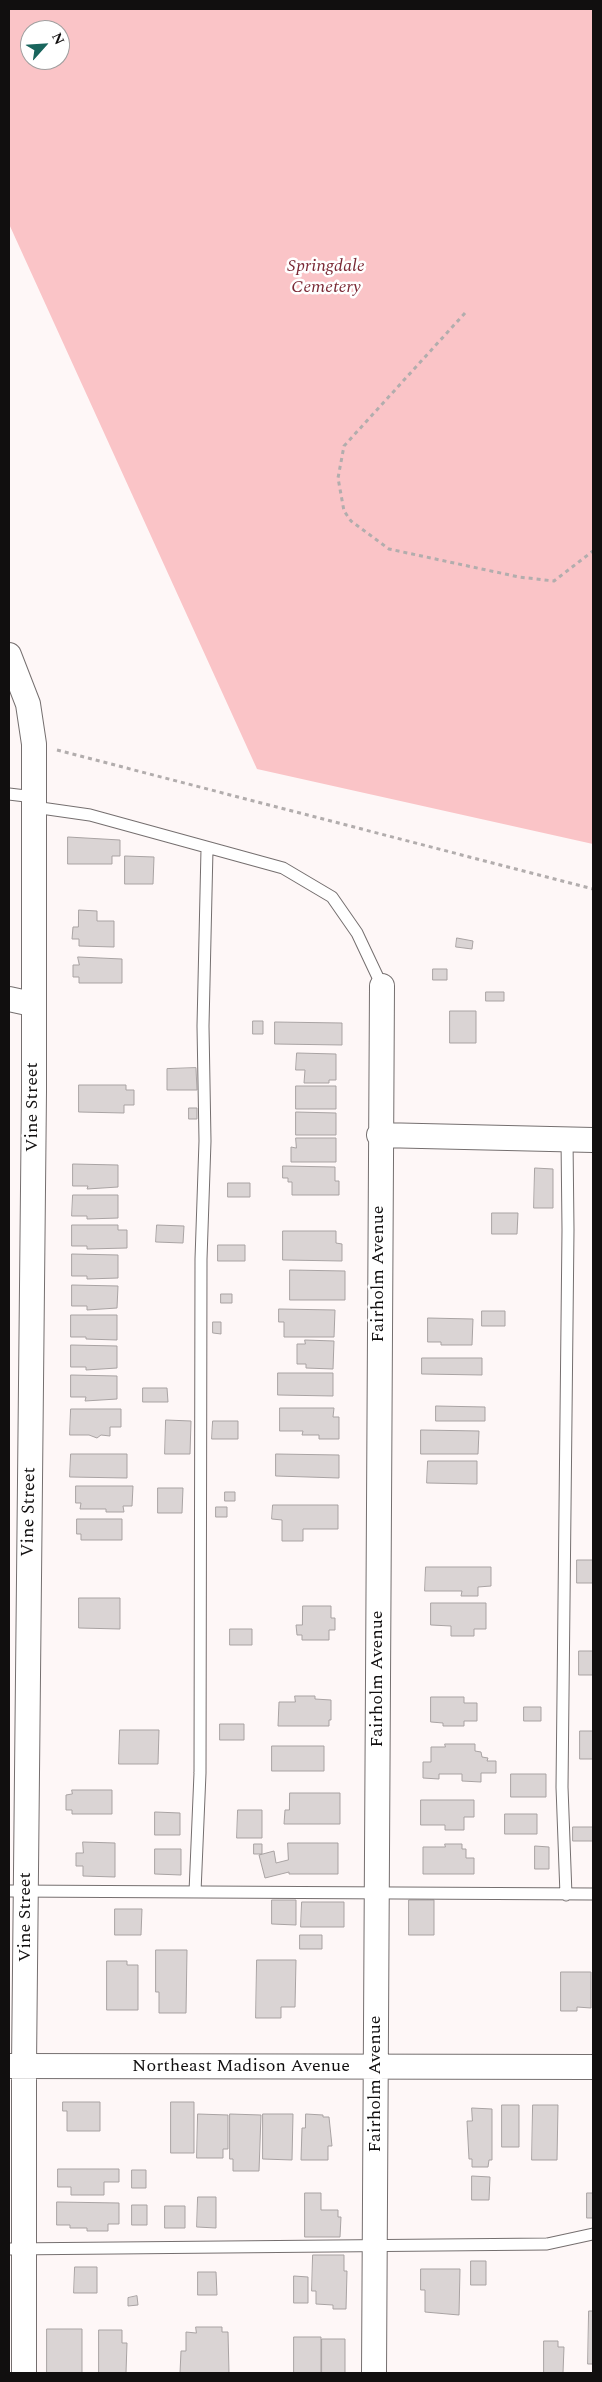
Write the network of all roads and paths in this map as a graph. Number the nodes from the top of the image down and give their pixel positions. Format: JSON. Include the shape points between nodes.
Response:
{"nodes":[{"id":1,"x":465,"y":313,"type":"dead end"},
{"id":2,"x":593,"y":551,"type":"edge"},
{"id":3,"x":9,"y":654,"type":"edge"},
{"id":4,"x":50,"y":748,"type":"dead end"},
{"id":5,"x":9,"y":794,"type":"edge"},
{"id":6,"x":34,"y":802,"type":"junction"},
{"id":7,"x":208,"y":849,"type":"junction"},
{"id":8,"x":593,"y":889,"type":"edge"},
{"id":9,"x":382,"y":986,"type":"joint"},
{"id":10,"x":9,"y":1000,"type":"edge"},
{"id":11,"x":32,"y":1004,"type":"junction"},
{"id":12,"x":379,"y":1135,"type":"junction"},
{"id":13,"x":567,"y":1139,"type":"junction"},
{"id":14,"x":593,"y":1140,"type":"edge"},
{"id":15,"x":17,"y":1891,"type":"edge"},
{"id":16,"x":196,"y":1892,"type":"junction"},
{"id":17,"x":377,"y":1893,"type":"junction"},
{"id":18,"x":593,"y":1894,"type":"edge"},
{"id":19,"x":566,"y":1895,"type":"junction"},
{"id":20,"x":17,"y":2066,"type":"edge"},
{"id":21,"x":376,"y":2067,"type":"junction"},
{"id":22,"x":593,"y":2067,"type":"edge"},
{"id":23,"x":593,"y":2234,"type":"edge"},
{"id":24,"x":375,"y":2244,"type":"junction"},
{"id":25,"x":16,"y":2249,"type":"edge"},
{"id":26,"x":24,"y":2373,"type":"edge"},
{"id":27,"x":374,"y":2373,"type":"edge"}],
"edges":[{"from":1,"to":2,"type":"path","via":[[344,446],[338,478],[344,511],[351,521],[389,549],[519,577],[554,581]]},
{"from":3,"to":6,"type":"street","name":"Vine Street","via":[[28,704],[32,727]]},
{"from":4,"to":8,"type":"path"},
{"from":5,"to":6,"type":"lane"},
{"from":6,"to":7,"type":"lane"},
{"from":6,"to":11,"type":"street","name":"Vine Street"},
{"from":7,"to":9,"type":"lane","via":[[283,868],[332,897],[357,933]]},
{"from":7,"to":16,"type":"lane","via":[[203,1026],[205,1141],[200,1269],[200,1773]]},
{"from":9,"to":12,"type":"street","name":"Fairholm Avenue"},
{"from":10,"to":11,"type":"street"},
{"from":11,"to":15,"type":"street","name":"Vine Street","via":[[34,1090]]},
{"from":12,"to":13,"type":"street"},
{"from":12,"to":17,"type":"street","name":"Fairholm Avenue"},
{"from":13,"to":14,"type":"street"},
{"from":13,"to":19,"type":"lane","via":[[562,1787]]},
{"from":15,"to":16,"type":"lane"},
{"from":15,"to":20,"type":"street","name":"Vine Street"},
{"from":16,"to":17,"type":"lane"},
{"from":17,"to":19,"type":"lane"},
{"from":17,"to":21,"type":"street","name":"Fairholm Avenue"},
{"from":18,"to":19,"type":"lane"},
{"from":20,"to":21,"type":"street","name":"Northeast Madison Avenue"},
{"from":20,"to":25,"type":"street","name":"Vine Street"},
{"from":21,"to":22,"type":"street","name":"Northeast Madison Avenue"},
{"from":21,"to":24,"type":"street","name":"Fairholm Avenue"},
{"from":23,"to":24,"type":"lane","via":[[547,2244]]},
{"from":24,"to":25,"type":"lane"},
{"from":24,"to":27,"type":"street","name":"Fairholm Avenue"},
{"from":25,"to":26,"type":"street","name":"Vine Street"}]}
